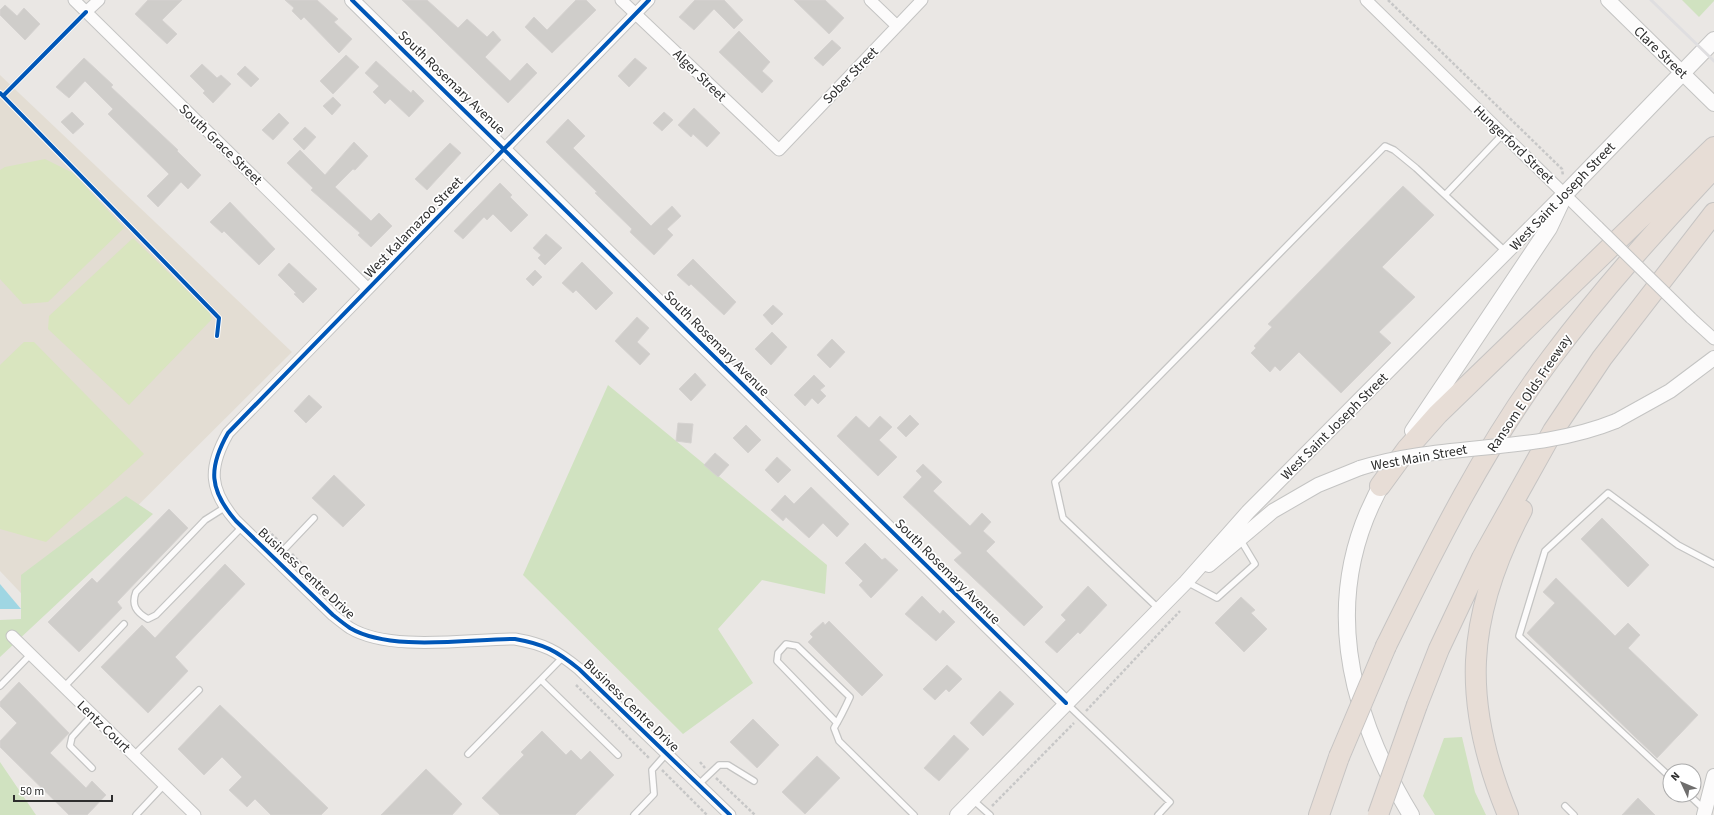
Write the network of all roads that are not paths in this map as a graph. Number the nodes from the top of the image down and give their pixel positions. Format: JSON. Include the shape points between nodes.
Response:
{"nodes":[{"id":1,"x":74,"y":0,"type":"edge"},
{"id":2,"x":99,"y":0,"type":"edge"},
{"id":3,"x":352,"y":0,"type":"edge"},
{"id":4,"x":621,"y":0,"type":"edge"},
{"id":5,"x":649,"y":0,"type":"edge"},
{"id":6,"x":870,"y":0,"type":"edge"},
{"id":7,"x":922,"y":0,"type":"edge"},
{"id":8,"x":1366,"y":0,"type":"edge"},
{"id":9,"x":1608,"y":0,"type":"edge"},
{"id":10,"x":86,"y":12,"type":"junction"},
{"id":11,"x":636,"y":14,"type":"junction"},
{"id":12,"x":897,"y":26,"type":"junction"},
{"id":13,"x":1714,"y":40,"type":"edge"},
{"id":14,"x":1683,"y":74,"type":"junction"},
{"id":15,"x":1714,"y":104,"type":"edge"},
{"id":16,"x":1503,"y":134,"type":"junction"},
{"id":17,"x":1714,"y":147,"type":"edge"},
{"id":18,"x":504,"y":149,"type":"junction"},
{"id":19,"x":779,"y":150,"type":"joint"},
{"id":20,"x":1714,"y":168,"type":"edge"},
{"id":21,"x":1564,"y":194,"type":"junction"},
{"id":22,"x":1445,"y":195,"type":"junction"},
{"id":23,"x":1714,"y":213,"type":"edge"},
{"id":24,"x":1507,"y":253,"type":"junction"},
{"id":25,"x":368,"y":289,"type":"junction"},
{"id":26,"x":1632,"y":319,"type":"junction"},
{"id":27,"x":1714,"y":339,"type":"edge"},
{"id":28,"x":1714,"y":358,"type":"edge"},
{"id":29,"x":214,"y":480,"type":"joint"},
{"id":30,"x":1380,"y":486,"type":"junction"},
{"id":31,"x":224,"y":508,"type":"junction"},
{"id":32,"x":314,"y":518,"type":"dead end"},
{"id":33,"x":242,"y":527,"type":"junction"},
{"id":34,"x":1240,"y":539,"type":"junction"},
{"id":35,"x":275,"y":559,"type":"junction"},
{"id":36,"x":1714,"y":564,"type":"edge"},
{"id":37,"x":1186,"y":582,"type":"junction"},
{"id":38,"x":1160,"y":610,"type":"junction"},
{"id":39,"x":124,"y":624,"type":"dead end"},
{"id":40,"x":12,"y":636,"type":"dead end"},
{"id":41,"x":31,"y":654,"type":"junction"},
{"id":42,"x":563,"y":656,"type":"junction"},
{"id":43,"x":541,"y":680,"type":"junction"},
{"id":44,"x":0,"y":686,"type":"edge"},
{"id":45,"x":64,"y":687,"type":"junction"},
{"id":46,"x":199,"y":690,"type":"dead end"},
{"id":47,"x":1066,"y":703,"type":"junction"},
{"id":48,"x":92,"y":715,"type":"junction"},
{"id":49,"x":837,"y":724,"type":"junction"},
{"id":50,"x":667,"y":753,"type":"junction"},
{"id":51,"x":468,"y":754,"type":"dead end"},
{"id":52,"x":134,"y":755,"type":"junction"},
{"id":53,"x":618,"y":755,"type":"dead end"},
{"id":54,"x":92,"y":768,"type":"dead end"},
{"id":55,"x":1662,"y":770,"type":"edge"},
{"id":56,"x":1714,"y":776,"type":"edge"},
{"id":57,"x":754,"y":781,"type":"dead end"},
{"id":58,"x":699,"y":784,"type":"junction"},
{"id":59,"x":164,"y":785,"type":"junction"},
{"id":60,"x":973,"y":799,"type":"junction"},
{"id":61,"x":1696,"y":803,"type":"edge"},
{"id":62,"x":1565,"y":806,"type":"dead end"},
{"id":63,"x":1705,"y":813,"type":"edge"},
{"id":64,"x":136,"y":815,"type":"edge"},
{"id":65,"x":195,"y":815,"type":"edge"},
{"id":66,"x":634,"y":815,"type":"edge"},
{"id":67,"x":730,"y":815,"type":"edge"},
{"id":68,"x":914,"y":815,"type":"edge"},
{"id":69,"x":957,"y":815,"type":"edge"},
{"id":70,"x":990,"y":815,"type":"edge"},
{"id":71,"x":1158,"y":815,"type":"edge"},
{"id":72,"x":1319,"y":815,"type":"edge"},
{"id":73,"x":1378,"y":815,"type":"edge"},
{"id":74,"x":1411,"y":815,"type":"edge"},
{"id":75,"x":1508,"y":815,"type":"edge"},
{"id":76,"x":1574,"y":815,"type":"edge"}],
"edges":[{"from":1,"to":10,"type":"street","name":"South Grace Street"},
{"from":2,"to":10,"type":"street"},
{"from":3,"to":18,"type":"street","name":"South Rosemary Avenue"},
{"from":4,"to":11,"type":"street","name":"Alger Street"},
{"from":5,"to":11,"type":"street","name":"West Kalamazoo Street"},
{"from":6,"to":12,"type":"street"},
{"from":7,"to":12,"type":"street","name":"Sober Street"},
{"from":8,"to":16,"type":"street","name":"Hungerford Street"},
{"from":9,"to":14,"type":"street","name":"Clare Street"},
{"from":10,"to":25,"type":"street","name":"South Grace Street"},
{"from":11,"to":18,"type":"street","name":"West Kalamazoo Street"},
{"from":11,"to":19,"type":"street","name":"Alger Street"},
{"from":12,"to":19,"type":"street","name":"Sober Street"},
{"from":13,"to":14,"type":"main road","name":"West Saint Joseph Street"},
{"from":14,"to":15,"type":"street","name":"Clare Street"},
{"from":14,"to":21,"type":"main road","name":"West Saint Joseph Street"},
{"from":16,"to":21,"type":"street","name":"Hungerford Street"},
{"from":16,"to":22,"type":"lane"},
{"from":17,"to":30,"type":"highway","via":[[1438,414],[1407,449]]},
{"from":18,"to":25,"type":"street","name":"West Kalamazoo Street"},
{"from":18,"to":47,"type":"street","name":"South Rosemary Avenue"},
{"from":20,"to":72,"type":"highway","name":"Ransom E Olds Freeway","bridge":true,"via":[[1576,325],[1530,386],[1486,456],[1447,524],[1386,646],[1339,757]]},
{"from":21,"to":24,"type":"street","name":"West Saint Joseph Street"},
{"from":21,"to":27,"type":"street","name":"Hungerford Street","bridge":true},
{"from":21,"to":30,"type":"main road","via":[[1549,228],[1427,410]]},
{"from":22,"to":24,"type":"lane"},
{"from":22,"to":38,"type":"lane","via":[[1394,150],[1385,146],[1056,482],[1063,518]]},
{"from":23,"to":26,"type":"highway"},
{"from":24,"to":37,"type":"street","name":"West Saint Joseph Street","via":[[1248,512]]},
{"from":25,"to":29,"type":"street","name":"West Kalamazoo Street","via":[[228,433],[219,449]]},
{"from":26,"to":73,"type":"highway","bridge":true,"via":[[1569,406],[1501,522],[1458,608],[1417,705]]},
{"from":26,"to":75,"type":"highway","via":[[1516,521],[1496,565],[1483,605],[1476,663],[1478,709],[1489,762]]},
{"from":28,"to":34,"type":"street","name":"West Main Street","bridge":true,"via":[[1670,391],[1616,420],[1571,436],[1428,453],[1390,460],[1329,479],[1273,511]]},
{"from":29,"to":31,"type":"street","name":"Business Centre Drive"},
{"from":30,"to":74,"type":"main road","via":[[1364,524],[1351,572],[1347,609],[1348,650],[1351,672],[1367,726],[1383,763]]},
{"from":31,"to":33,"type":"street","name":"Business Centre Drive"},
{"from":31,"to":33,"type":"lane","via":[[205,520],[136,592],[134,607],[148,619],[156,615]]},
{"from":32,"to":35,"type":"lane"},
{"from":33,"to":35,"type":"street","name":"Business Centre Drive"},
{"from":34,"to":37,"type":"street","name":"West Main Street"},
{"from":34,"to":37,"type":"lane","via":[[1255,564],[1217,598]]},
{"from":35,"to":42,"type":"street","name":"Business Centre Drive","via":[[333,615],[350,628],[371,637],[394,642],[515,639],[534,642]]},
{"from":36,"to":55,"type":"lane","via":[[1678,545],[1608,493],[1545,551],[1519,636]]},
{"from":37,"to":38,"type":"street","name":"West Saint Joseph Street"},
{"from":38,"to":47,"type":"street","name":"West Saint Joseph Street"},
{"from":39,"to":45,"type":"lane"},
{"from":40,"to":41,"type":"street","name":"Lentz Court"},
{"from":41,"to":44,"type":"lane"},
{"from":41,"to":45,"type":"street","name":"Lentz Court"},
{"from":42,"to":43,"type":"lane"},
{"from":42,"to":50,"type":"street","name":"Business Centre Drive"},
{"from":43,"to":51,"type":"lane"},
{"from":43,"to":53,"type":"lane"},
{"from":45,"to":48,"type":"street","name":"Lentz Court"},
{"from":46,"to":52,"type":"lane"},
{"from":47,"to":60,"type":"street","name":"West Saint Joseph Street"},
{"from":47,"to":71,"type":"lane","via":[[1170,802]]},
{"from":48,"to":52,"type":"street","name":"Lentz Court"},
{"from":48,"to":54,"type":"lane","via":[[72,737],[70,746]]},
{"from":49,"to":49,"type":"lane","via":[[850,697],[797,646],[786,644],[778,653],[777,661]]},
{"from":49,"to":68,"type":"lane","via":[[834,728],[839,741]]},
{"from":50,"to":58,"type":"street","name":"Business Centre Drive"},
{"from":50,"to":66,"type":"lane","via":[[652,770],[654,794]]},
{"from":52,"to":59,"type":"street","name":"Lentz Court"},
{"from":56,"to":63,"type":"street"},
{"from":57,"to":58,"type":"lane","via":[[728,765],[719,765]]},
{"from":58,"to":67,"type":"street","name":"Business Centre Drive"},
{"from":59,"to":64,"type":"lane"},
{"from":59,"to":65,"type":"street","name":"Lentz Court"},
{"from":60,"to":69,"type":"street","name":"West Saint Joseph Street"},
{"from":60,"to":70,"type":"lane"},
{"from":61,"to":63,"type":"lane"},
{"from":62,"to":76,"type":"lane"}]}
